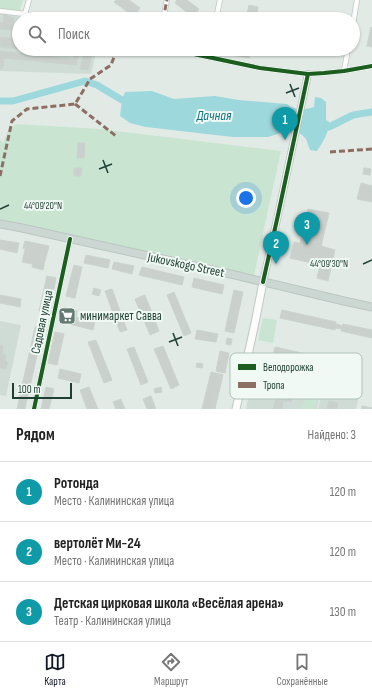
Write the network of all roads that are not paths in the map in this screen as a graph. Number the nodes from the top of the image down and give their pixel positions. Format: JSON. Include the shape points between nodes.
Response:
{"nodes":[{"id":1,"x":29,"y":0,"type":"edge"},
{"id":2,"x":167,"y":0,"type":"edge"},
{"id":3,"x":220,"y":0,"type":"edge"},
{"id":4,"x":358,"y":0,"type":"edge"},
{"id":5,"x":0,"y":11,"type":"edge"},
{"id":6,"x":12,"y":12,"type":"edge"},
{"id":7,"x":26,"y":12,"type":"edge"},
{"id":8,"x":164,"y":12,"type":"edge"},
{"id":9,"x":217,"y":12,"type":"edge"},
{"id":10,"x":356,"y":12,"type":"edge"},
{"id":11,"x":201,"y":56,"type":"edge"},
{"id":12,"x":347,"y":56,"type":"edge"},
{"id":13,"x":210,"y":58,"type":"joint"},
{"id":14,"x":372,"y":66,"type":"edge"},
{"id":15,"x":344,"y":71,"type":"junction"},
{"id":16,"x":308,"y":74,"type":"junction"},
{"id":17,"x":0,"y":224,"type":"edge"},
{"id":18,"x":70,"y":239,"type":"junction"},
{"id":19,"x":263,"y":282,"type":"junction"},
{"id":20,"x":372,"y":307,"type":"edge"},
{"id":21,"x":248,"y":353,"type":"edge"},
{"id":22,"x":238,"y":399,"type":"edge"},
{"id":23,"x":34,"y":409,"type":"edge"},
{"id":24,"x":236,"y":409,"type":"edge"}],
"edges":[{"from":1,"to":7,"type":"street"},
{"from":2,"to":8,"type":"street"},
{"from":3,"to":9,"type":"street"},
{"from":4,"to":10,"type":"street"},
{"from":5,"to":6,"type":"street"},
{"from":11,"to":13,"type":"street"},
{"from":12,"to":15,"type":"street"},
{"from":13,"to":16,"type":"street"},
{"from":14,"to":15,"type":"street"},
{"from":15,"to":16,"type":"street"},
{"from":16,"to":19,"type":"street"},
{"from":17,"to":18,"type":"main road","name":"Jukovskogo Street"},
{"from":18,"to":19,"type":"main road","name":"Jukovskogo Street"},
{"from":18,"to":23,"type":"street","name":"Садовая улица"},
{"from":19,"to":20,"type":"main road","name":"Jukovskogo Street"},
{"from":19,"to":21,"type":"main road"},
{"from":22,"to":24,"type":"main road"}]}
